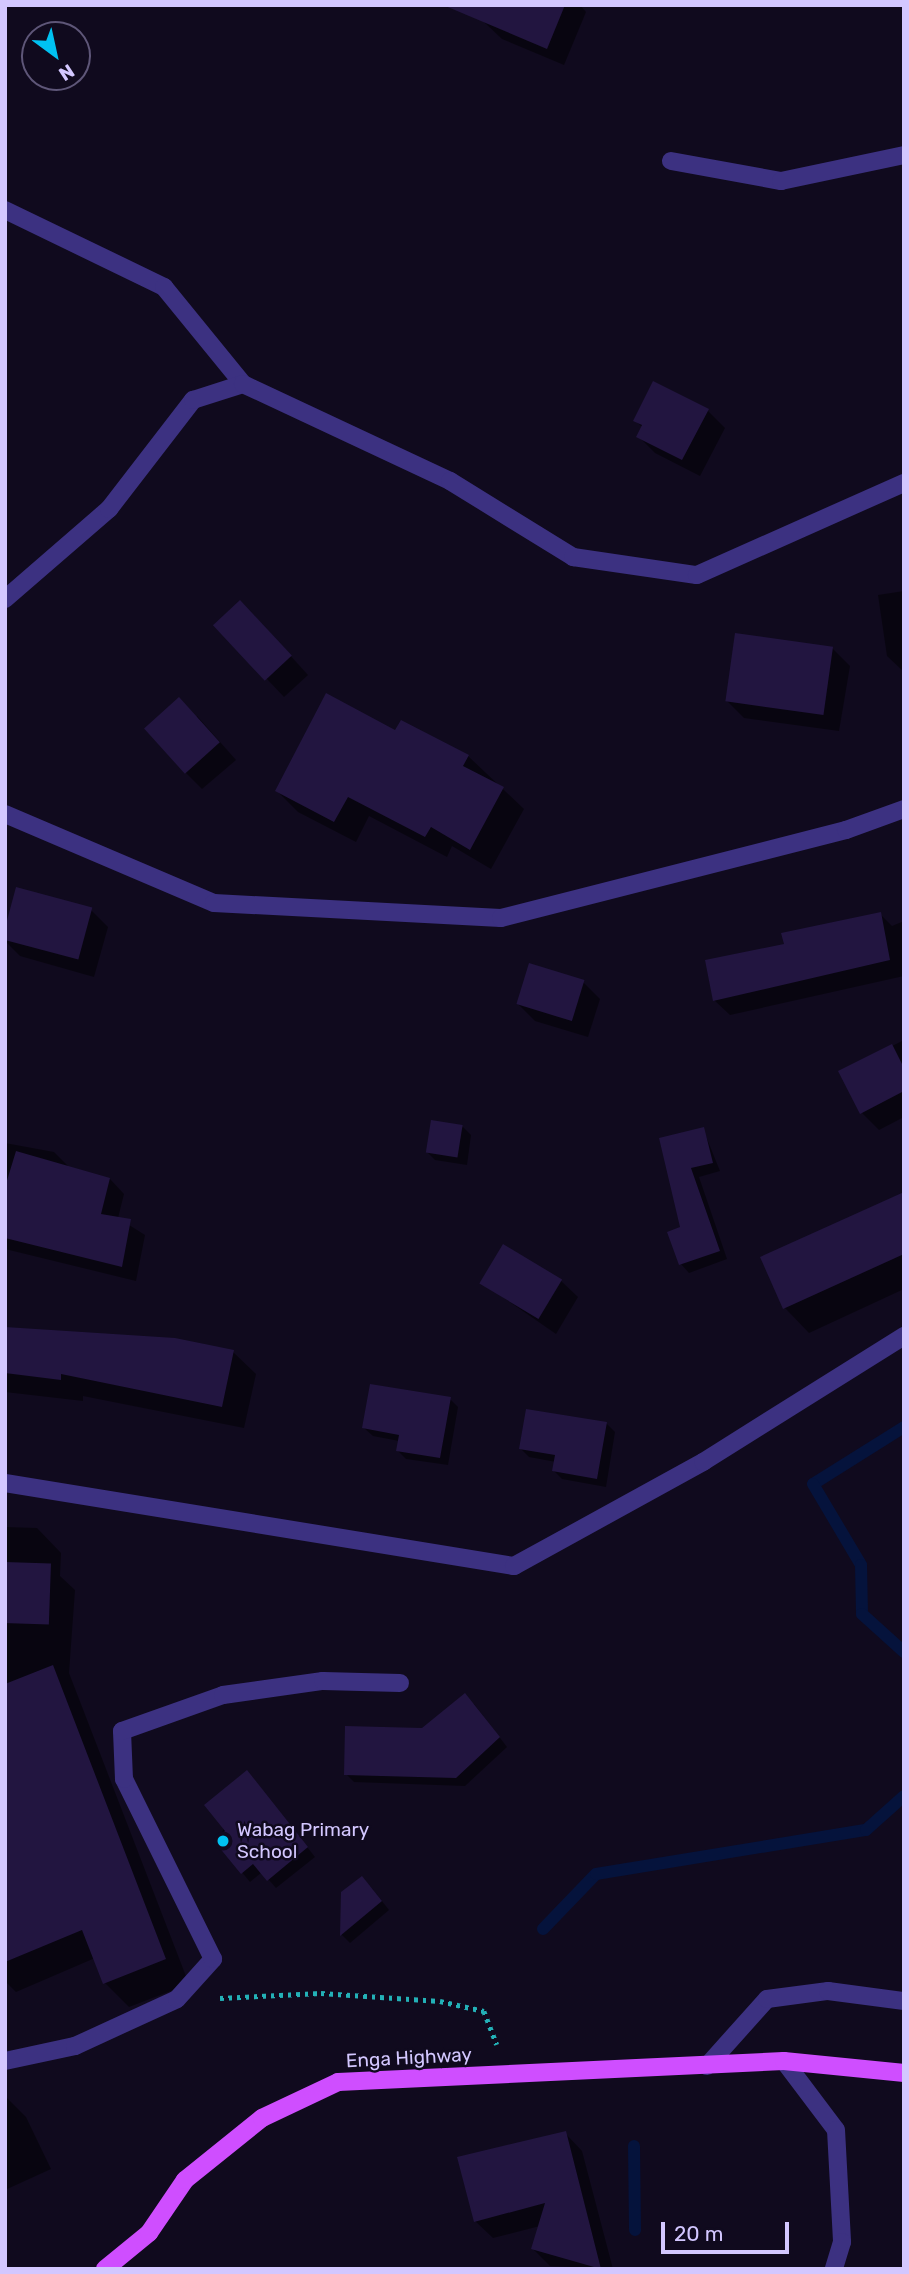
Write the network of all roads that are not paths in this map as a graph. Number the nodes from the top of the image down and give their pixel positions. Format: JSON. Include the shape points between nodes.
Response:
{"nodes":[{"id":1,"x":904,"y":155,"type":"edge"},
{"id":2,"x":671,"y":161,"type":"dead end"},
{"id":3,"x":5,"y":209,"type":"edge"},
{"id":4,"x":243,"y":384,"type":"junction"},
{"id":5,"x":904,"y":483,"type":"edge"},
{"id":6,"x":5,"y":599,"type":"edge"},
{"id":7,"x":904,"y":809,"type":"edge"},
{"id":8,"x":5,"y":814,"type":"edge"},
{"id":9,"x":904,"y":1336,"type":"edge"},
{"id":10,"x":5,"y":1483,"type":"edge"},
{"id":11,"x":400,"y":1683,"type":"dead end"},
{"id":12,"x":904,"y":2000,"type":"edge"},
{"id":13,"x":5,"y":2061,"type":"edge"},
{"id":14,"x":785,"y":2061,"type":"junction"},
{"id":15,"x":707,"y":2066,"type":"junction"},
{"id":16,"x":904,"y":2073,"type":"edge"},
{"id":17,"x":105,"y":2269,"type":"edge"},
{"id":18,"x":834,"y":2269,"type":"edge"}],
"edges":[{"from":1,"to":2,"type":"street","via":[[781,181]]},
{"from":3,"to":4,"type":"street","via":[[164,288]]},
{"from":4,"to":5,"type":"street","via":[[450,481],[573,557],[697,575]]},
{"from":4,"to":6,"type":"street","via":[[193,400],[108,509]]},
{"from":7,"to":8,"type":"street","via":[[846,830],[501,918],[214,903]]},
{"from":9,"to":10,"type":"street","via":[[703,1462],[514,1566]]},
{"from":11,"to":13,"type":"street","via":[[323,1681],[223,1695],[122,1731],[124,1779],[213,1959],[177,1999],[75,2046]]},
{"from":12,"to":15,"type":"street","via":[[828,1990],[767,1999]]},
{"from":14,"to":15,"type":"main road","name":"Enga Highway"},
{"from":14,"to":16,"type":"main road","name":"Enga Highway"},
{"from":14,"to":18,"type":"street","via":[[836,2130],[842,2242]]},
{"from":15,"to":17,"type":"main road","name":"Enga Highway","via":[[338,2082],[262,2118],[185,2180],[149,2233]]}]}
